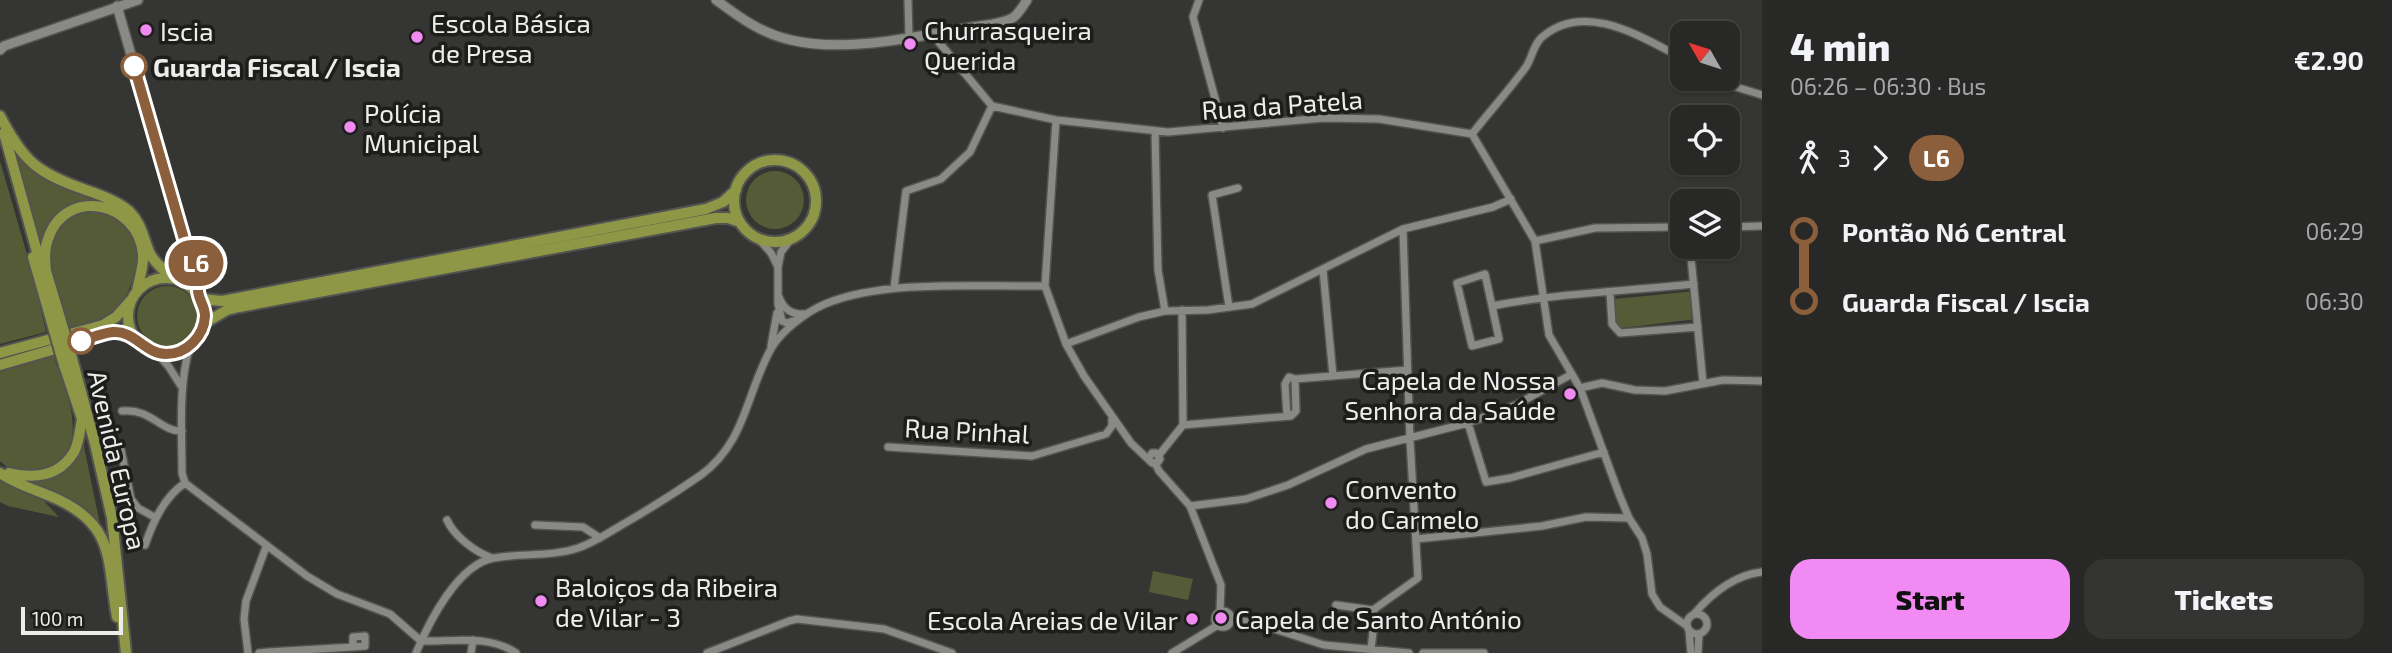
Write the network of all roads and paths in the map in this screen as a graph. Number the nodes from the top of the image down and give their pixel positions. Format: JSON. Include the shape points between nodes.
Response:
{"nodes":[{"id":1,"x":138,"y":0,"type":"edge"},
{"id":2,"x":716,"y":0,"type":"edge"},
{"id":3,"x":908,"y":0,"type":"edge"},
{"id":4,"x":1027,"y":0,"type":"edge"},
{"id":5,"x":1199,"y":0,"type":"edge"},
{"id":6,"x":117,"y":6,"type":"junction"},
{"id":7,"x":932,"y":34,"type":"junction"},
{"id":8,"x":909,"y":37,"type":"junction"},
{"id":9,"x":2,"y":47,"type":"edge"},
{"id":10,"x":1670,"y":52,"type":"edge"},
{"id":11,"x":1740,"y":88,"type":"edge"},
{"id":12,"x":1762,"y":95,"type":"edge"},
{"id":13,"x":992,"y":106,"type":"junction"},
{"id":14,"x":0,"y":118,"type":"edge"},
{"id":15,"x":1056,"y":120,"type":"junction"},
{"id":16,"x":1223,"y":128,"type":"junction"},
{"id":17,"x":1155,"y":131,"type":"junction"},
{"id":18,"x":1472,"y":134,"type":"junction"},
{"id":19,"x":0,"y":143,"type":"edge"},
{"id":20,"x":1238,"y":188,"type":"dead end"},
{"id":21,"x":736,"y":190,"type":"junction"},
{"id":22,"x":1511,"y":199,"type":"junction"},
{"id":23,"x":740,"y":222,"type":"junction"},
{"id":24,"x":1762,"y":226,"type":"edge"},
{"id":25,"x":1670,"y":227,"type":"edge"},
{"id":26,"x":1740,"y":227,"type":"edge"},
{"id":27,"x":1403,"y":229,"type":"junction"},
{"id":28,"x":757,"y":237,"type":"junction"},
{"id":29,"x":791,"y":239,"type":"junction"},
{"id":30,"x":1535,"y":241,"type":"junction"},
{"id":31,"x":1691,"y":259,"type":"edge"},
{"id":32,"x":197,"y":265,"type":"junction"},
{"id":33,"x":778,"y":267,"type":"junction"},
{"id":34,"x":1324,"y":270,"type":"junction"},
{"id":35,"x":46,"y":271,"type":"junction"},
{"id":36,"x":174,"y":278,"type":"junction"},
{"id":37,"x":1694,"y":284,"type":"junction"},
{"id":38,"x":1045,"y":286,"type":"junction"},
{"id":39,"x":894,"y":288,"type":"junction"},
{"id":40,"x":1609,"y":293,"type":"junction"},
{"id":41,"x":134,"y":295,"type":"junction"},
{"id":42,"x":199,"y":296,"type":"junction"},
{"id":43,"x":1544,"y":296,"type":"junction"},
{"id":44,"x":778,"y":300,"type":"junction"},
{"id":45,"x":1492,"y":306,"type":"junction"},
{"id":46,"x":1229,"y":307,"type":"junction"},
{"id":47,"x":1182,"y":310,"type":"junction"},
{"id":48,"x":1165,"y":311,"type":"junction"},
{"id":49,"x":806,"y":314,"type":"junction"},
{"id":50,"x":55,"y":319,"type":"junction"},
{"id":51,"x":203,"y":324,"type":"junction"},
{"id":52,"x":1698,"y":327,"type":"junction"},
{"id":53,"x":136,"y":339,"type":"junction"},
{"id":54,"x":1066,"y":344,"type":"junction"},
{"id":55,"x":190,"y":346,"type":"junction"},
{"id":56,"x":771,"y":350,"type":"junction"},
{"id":57,"x":0,"y":353,"type":"edge"},
{"id":58,"x":157,"y":353,"type":"junction"},
{"id":59,"x":69,"y":364,"type":"junction"},
{"id":60,"x":0,"y":365,"type":"edge"},
{"id":61,"x":1407,"y":370,"type":"junction"},
{"id":62,"x":1572,"y":374,"type":"junction"},
{"id":63,"x":1332,"y":376,"type":"junction"},
{"id":64,"x":1762,"y":381,"type":"edge"},
{"id":65,"x":1703,"y":383,"type":"junction"},
{"id":66,"x":1580,"y":388,"type":"junction"},
{"id":67,"x":183,"y":390,"type":"junction"},
{"id":68,"x":122,"y":411,"type":"dead end"},
{"id":69,"x":1112,"y":417,"type":"junction"},
{"id":70,"x":82,"y":419,"type":"junction"},
{"id":71,"x":1468,"y":423,"type":"junction"},
{"id":72,"x":1183,"y":425,"type":"junction"},
{"id":73,"x":182,"y":431,"type":"junction"},
{"id":74,"x":1410,"y":440,"type":"junction"},
{"id":75,"x":888,"y":447,"type":"dead end"},
{"id":76,"x":121,"y":450,"type":"dead end"},
{"id":77,"x":1604,"y":452,"type":"junction"},
{"id":78,"x":1152,"y":461,"type":"junction"},
{"id":79,"x":0,"y":467,"type":"edge"},
{"id":80,"x":0,"y":473,"type":"edge"},
{"id":81,"x":185,"y":483,"type":"junction"},
{"id":82,"x":1190,"y":506,"type":"junction"},
{"id":83,"x":156,"y":518,"type":"junction"},
{"id":84,"x":1629,"y":518,"type":"junction"},
{"id":85,"x":447,"y":520,"type":"dead end"},
{"id":86,"x":535,"y":526,"type":"dead end"},
{"id":87,"x":600,"y":538,"type":"junction"},
{"id":88,"x":1416,"y":538,"type":"junction"},
{"id":89,"x":145,"y":545,"type":"dead end"},
{"id":90,"x":266,"y":547,"type":"junction"},
{"id":91,"x":492,"y":558,"type":"junction"},
{"id":92,"x":1762,"y":572,"type":"edge"},
{"id":93,"x":1706,"y":600,"type":"junction"},
{"id":94,"x":1336,"y":605,"type":"dead end"},
{"id":95,"x":1373,"y":610,"type":"junction"},
{"id":96,"x":1220,"y":611,"type":"junction"},
{"id":97,"x":1692,"y":615,"type":"junction"},
{"id":98,"x":1704,"y":616,"type":"junction"},
{"id":99,"x":117,"y":617,"type":"junction"},
{"id":100,"x":1675,"y":617,"type":"junction"},
{"id":101,"x":1231,"y":619,"type":"junction"},
{"id":102,"x":1218,"y":625,"type":"junction"},
{"id":103,"x":1688,"y":627,"type":"junction"},
{"id":104,"x":1699,"y":634,"type":"junction"},
{"id":105,"x":473,"y":640,"type":"junction"},
{"id":106,"x":421,"y":641,"type":"junction"},
{"id":107,"x":353,"y":647,"type":"dead end"},
{"id":108,"x":1371,"y":649,"type":"junction"},
{"id":109,"x":515,"y":652,"type":"edge"},
{"id":110,"x":120,"y":653,"type":"edge"},
{"id":111,"x":127,"y":653,"type":"edge"},
{"id":112,"x":248,"y":653,"type":"edge"},
{"id":113,"x":259,"y":653,"type":"edge"},
{"id":114,"x":416,"y":653,"type":"edge"},
{"id":115,"x":471,"y":653,"type":"edge"},
{"id":116,"x":707,"y":653,"type":"edge"},
{"id":117,"x":952,"y":653,"type":"edge"},
{"id":118,"x":1171,"y":653,"type":"edge"},
{"id":119,"x":1409,"y":653,"type":"edge"},
{"id":120,"x":1423,"y":653,"type":"edge"},
{"id":121,"x":1484,"y":653,"type":"edge"},
{"id":122,"x":1691,"y":653,"type":"edge"},
{"id":123,"x":1698,"y":653,"type":"edge"}],
"edges":[{"from":1,"to":6,"type":"street"},
{"from":2,"to":8,"type":"street","via":[[746,22],[792,41],[851,43]]},
{"from":3,"to":8,"type":"street"},
{"from":4,"to":7,"type":"street","via":[[1013,18]]},
{"from":5,"to":16,"type":"street","via":[[1193,17]]},
{"from":6,"to":9,"type":"street"},
{"from":6,"to":32,"type":"street","via":[[184,239]]},
{"from":7,"to":8,"type":"street"},
{"from":7,"to":13,"type":"street"},
{"from":10,"to":18,"type":"street","via":[[1598,19],[1559,24],[1539,40],[1528,64]]},
{"from":11,"to":12,"type":"street"},
{"from":13,"to":15,"type":"street","name":"Rua da Patela"},
{"from":13,"to":39,"type":"street","via":[[970,152],[941,179],[906,191]]},
{"from":14,"to":35,"type":"main road","name":"Avenida Europa"},
{"from":14,"to":36,"type":"main road","via":[[36,167],[131,213],[155,261]]},
{"from":15,"to":17,"type":"street","name":"Rua da Patela"},
{"from":15,"to":38,"type":"street"},
{"from":16,"to":17,"type":"street","name":"Rua da Patela"},
{"from":16,"to":18,"type":"street","name":"Rua da Patela","via":[[1324,118],[1379,119]]},
{"from":17,"to":48,"type":"street","via":[[1157,258]]},
{"from":18,"to":22,"type":"street"},
{"from":19,"to":50,"type":"main road","name":"Avenida Europa"},
{"from":20,"to":46,"type":"street","via":[[1212,195]]},
{"from":21,"to":23,"type":"main road"},
{"from":21,"to":29,"type":"main road","via":[[747,171],[766,161],[800,167],[814,187],[815,212],[802,232]]},
{"from":21,"to":42,"type":"main road","via":[[706,209],[222,301]]},
{"from":22,"to":27,"type":"street"},
{"from":22,"to":30,"type":"street"},
{"from":23,"to":28,"type":"main road"},
{"from":23,"to":51,"type":"main road","via":[[716,218],[240,307]]},
{"from":24,"to":26,"type":"street"},
{"from":25,"to":30,"type":"street","via":[[1595,228]]},
{"from":27,"to":34,"type":"street"},
{"from":27,"to":61,"type":"street"},
{"from":28,"to":29,"type":"main road","via":[[779,242]]},
{"from":28,"to":33,"type":"street"},
{"from":29,"to":33,"type":"street","via":[[781,252]]},
{"from":30,"to":43,"type":"street"},
{"from":31,"to":37,"type":"street"},
{"from":32,"to":36,"type":"street"},
{"from":32,"to":42,"type":"street"},
{"from":33,"to":44,"type":"street"},
{"from":34,"to":46,"type":"street","via":[[1252,304]]},
{"from":34,"to":63,"type":"street"},
{"from":35,"to":41,"type":"main road","via":[[47,240],[58,220],[82,206],[107,207],[130,223],[140,243],[143,262]]},
{"from":35,"to":50,"type":"main road","name":"Avenida Europa"},
{"from":36,"to":41,"type":"main road","via":[[150,281]]},
{"from":36,"to":42,"type":"main road"},
{"from":37,"to":40,"type":"street"},
{"from":37,"to":52,"type":"street"},
{"from":38,"to":39,"type":"street"},
{"from":38,"to":54,"type":"street"},
{"from":39,"to":49,"type":"street","via":[[844,297]]},
{"from":40,"to":43,"type":"street"},
{"from":40,"to":52,"type":"street","via":[[1612,324],[1620,333]]},
{"from":41,"to":53,"type":"main road","via":[[128,315]]},
{"from":41,"to":57,"type":"main road","via":[[103,325]]},
{"from":42,"to":51,"type":"main road"},
{"from":43,"to":45,"type":"street"},
{"from":43,"to":62,"type":"street","via":[[1549,335]]},
{"from":44,"to":49,"type":"street","via":[[796,315]]},
{"from":44,"to":49,"type":"street","via":[[782,321],[793,322]]},
{"from":44,"to":56,"type":"street"},
{"from":45,"to":45,"type":"street","via":[[1499,339],[1472,346],[1457,284],[1485,274]]},
{"from":46,"to":47,"type":"street"},
{"from":47,"to":48,"type":"street"},
{"from":47,"to":72,"type":"street"},
{"from":48,"to":54,"type":"street"},
{"from":49,"to":56,"type":"street"},
{"from":50,"to":59,"type":"main road","name":"Avenida Europa","bridge":true},
{"from":51,"to":55,"type":"main road"},
{"from":52,"to":65,"type":"street"},
{"from":53,"to":58,"type":"main road"},
{"from":53,"to":60,"type":"main road","via":[[114,332]]},
{"from":54,"to":69,"type":"street"},
{"from":55,"to":58,"type":"main road","via":[[174,353]]},
{"from":55,"to":67,"type":"street"},
{"from":56,"to":87,"type":"street","via":[[725,452],[700,475]]},
{"from":58,"to":67,"type":"street"},
{"from":59,"to":70,"type":"main road","name":"Avenida Europa"},
{"from":59,"to":111,"type":"main road","name":"Avenida Europa","via":[[95,444],[111,518]]},
{"from":61,"to":63,"type":"street"},
{"from":61,"to":74,"type":"street"},
{"from":62,"to":66,"type":"street"},
{"from":62,"to":71,"type":"street","via":[[1516,405]]},
{"from":63,"to":72,"type":"street","via":[[1295,379],[1296,411],[1291,416]]},
{"from":64,"to":65,"type":"street"},
{"from":65,"to":66,"type":"street","via":[[1665,391],[1602,383]]},
{"from":66,"to":77,"type":"street"},
{"from":67,"to":73,"type":"street"},
{"from":68,"to":73,"type":"street","via":[[149,415]]},
{"from":69,"to":75,"type":"street","name":"Rua Pinhal","via":[[1106,434],[1032,456]]},
{"from":69,"to":78,"type":"street"},
{"from":70,"to":79,"type":"main road","via":[[75,450],[52,473],[27,477]]},
{"from":70,"to":99,"type":"main road","name":"Avenida Europa","via":[[106,519]]},
{"from":71,"to":74,"type":"street"},
{"from":71,"to":77,"type":"street","via":[[1486,482]]},
{"from":72,"to":78,"type":"street","via":[[1159,455],[1154,453]]},
{"from":73,"to":81,"type":"street"},
{"from":74,"to":82,"type":"street","via":[[1366,449],[1246,499]]},
{"from":74,"to":88,"type":"street"},
{"from":76,"to":83,"type":"street","via":[[131,499]]},
{"from":77,"to":84,"type":"street"},
{"from":78,"to":82,"type":"street"},
{"from":80,"to":99,"type":"main road","via":[[79,510],[100,532],[107,545]]},
{"from":81,"to":83,"type":"street"},
{"from":81,"to":90,"type":"street"},
{"from":82,"to":96,"type":"street","via":[[1221,585]]},
{"from":83,"to":89,"type":"street"},
{"from":84,"to":88,"type":"street","via":[[1586,517],[1542,526]]},
{"from":84,"to":100,"type":"street","via":[[1642,538],[1652,594],[1660,607]]},
{"from":85,"to":91,"type":"street","via":[[477,551]]},
{"from":86,"to":87,"type":"street","via":[[583,527]]},
{"from":87,"to":91,"type":"street","via":[[567,551]]},
{"from":88,"to":95,"type":"street","via":[[1418,578]]},
{"from":90,"to":106,"type":"street","via":[[337,594],[390,614]]},
{"from":90,"to":112,"type":"street","via":[[246,601]]},
{"from":91,"to":106,"type":"street","via":[[455,583]]},
{"from":92,"to":93,"type":"street","via":[[1738,578]]},
{"from":93,"to":97,"type":"street"},
{"from":93,"to":98,"type":"street"},
{"from":94,"to":95,"type":"street"},
{"from":95,"to":108,"type":"street"},
{"from":96,"to":101,"type":"street","via":[[1226,611]]},
{"from":96,"to":102,"type":"street","via":[[1215,617]]},
{"from":97,"to":98,"type":"street"},
{"from":97,"to":100,"type":"street"},
{"from":97,"to":103,"type":"street"},
{"from":98,"to":104,"type":"street","via":[[1708,625]]},
{"from":99,"to":110,"type":"main road","name":"Avenida Europa"},
{"from":100,"to":103,"type":"street"},
{"from":101,"to":102,"type":"street","via":[[1227,626]]},
{"from":101,"to":108,"type":"street","via":[[1324,645]]},
{"from":102,"to":118,"type":"street"},
{"from":103,"to":104,"type":"street"},
{"from":103,"to":122,"type":"street"},
{"from":104,"to":123,"type":"street"},
{"from":105,"to":106,"type":"street"},
{"from":105,"to":109,"type":"street","via":[[500,644]]},
{"from":105,"to":115,"type":"street"},
{"from":106,"to":114,"type":"street"},
{"from":107,"to":113,"type":"street"},
{"from":108,"to":119,"type":"street"},
{"from":116,"to":117,"type":"street","via":[[797,619],[884,629]]},
{"from":120,"to":121,"type":"street"}]}
